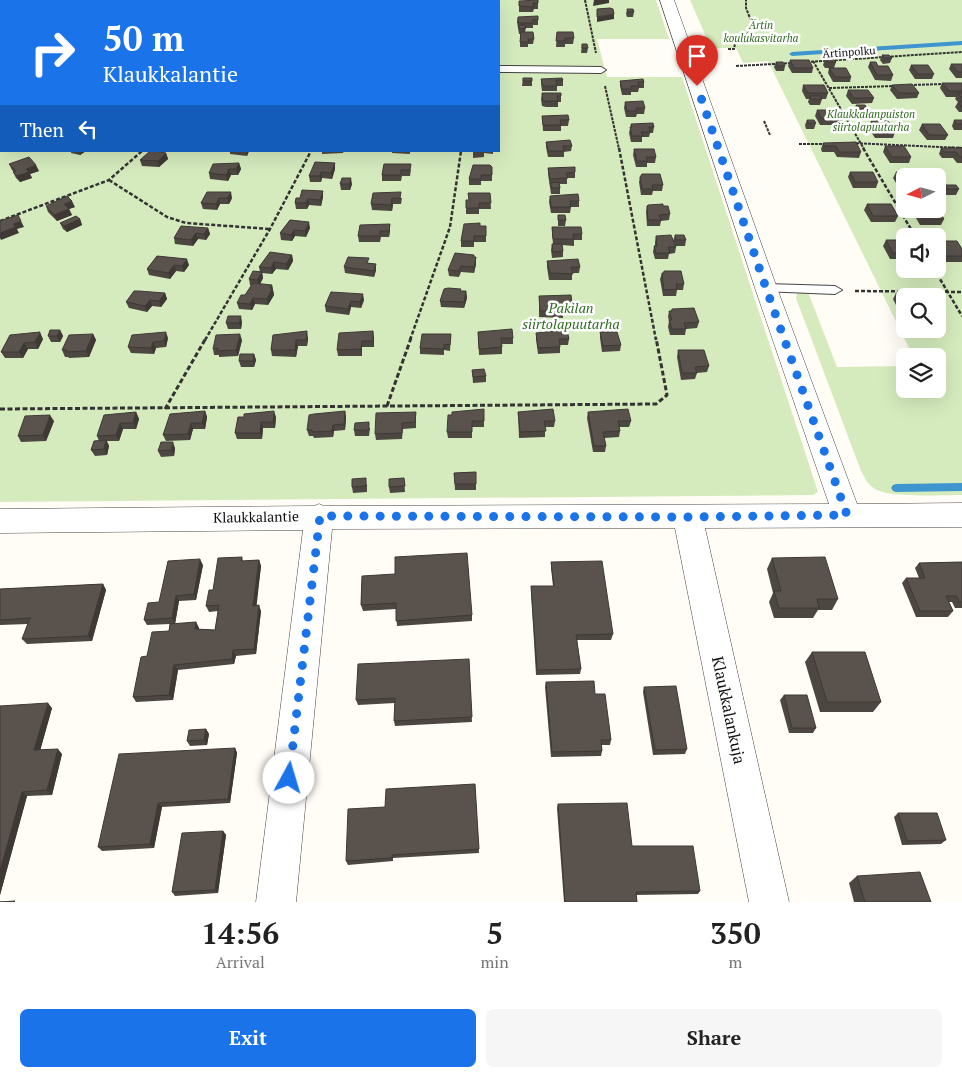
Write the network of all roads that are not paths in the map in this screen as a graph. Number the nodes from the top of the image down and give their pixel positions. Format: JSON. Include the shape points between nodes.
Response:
{"nodes":[{"id":1,"x":667,"y":0,"type":"edge"},
{"id":2,"x":500,"y":69,"type":"edge"},
{"id":3,"x":601,"y":70,"type":"road end"},
{"id":4,"x":766,"y":288,"type":"junction"},
{"id":5,"x":834,"y":290,"type":"road end"},
{"id":6,"x":847,"y":515,"type":"junction"},
{"id":7,"x":962,"y":515,"type":"edge"},
{"id":8,"x":320,"y":516,"type":"junction"},
{"id":9,"x":688,"y":517,"type":"junction"},
{"id":10,"x":0,"y":521,"type":"edge"},
{"id":11,"x":276,"y":902,"type":"edge"},
{"id":12,"x":769,"y":902,"type":"edge"}],
"edges":[{"from":1,"to":4,"type":"street"},
{"from":2,"to":3,"type":"lane"},
{"from":4,"to":5,"type":"lane"},
{"from":4,"to":6,"type":"street"},
{"from":6,"to":7,"type":"street","name":"Klaukkalantie"},
{"from":6,"to":9,"type":"street","name":"Klaukkalantie"},
{"from":8,"to":9,"type":"street","name":"Klaukkalantie"},
{"from":8,"to":10,"type":"street","name":"Klaukkalantie"},
{"from":8,"to":11,"type":"street"},
{"from":9,"to":12,"type":"street","name":"Klaukkalankuja"}]}
